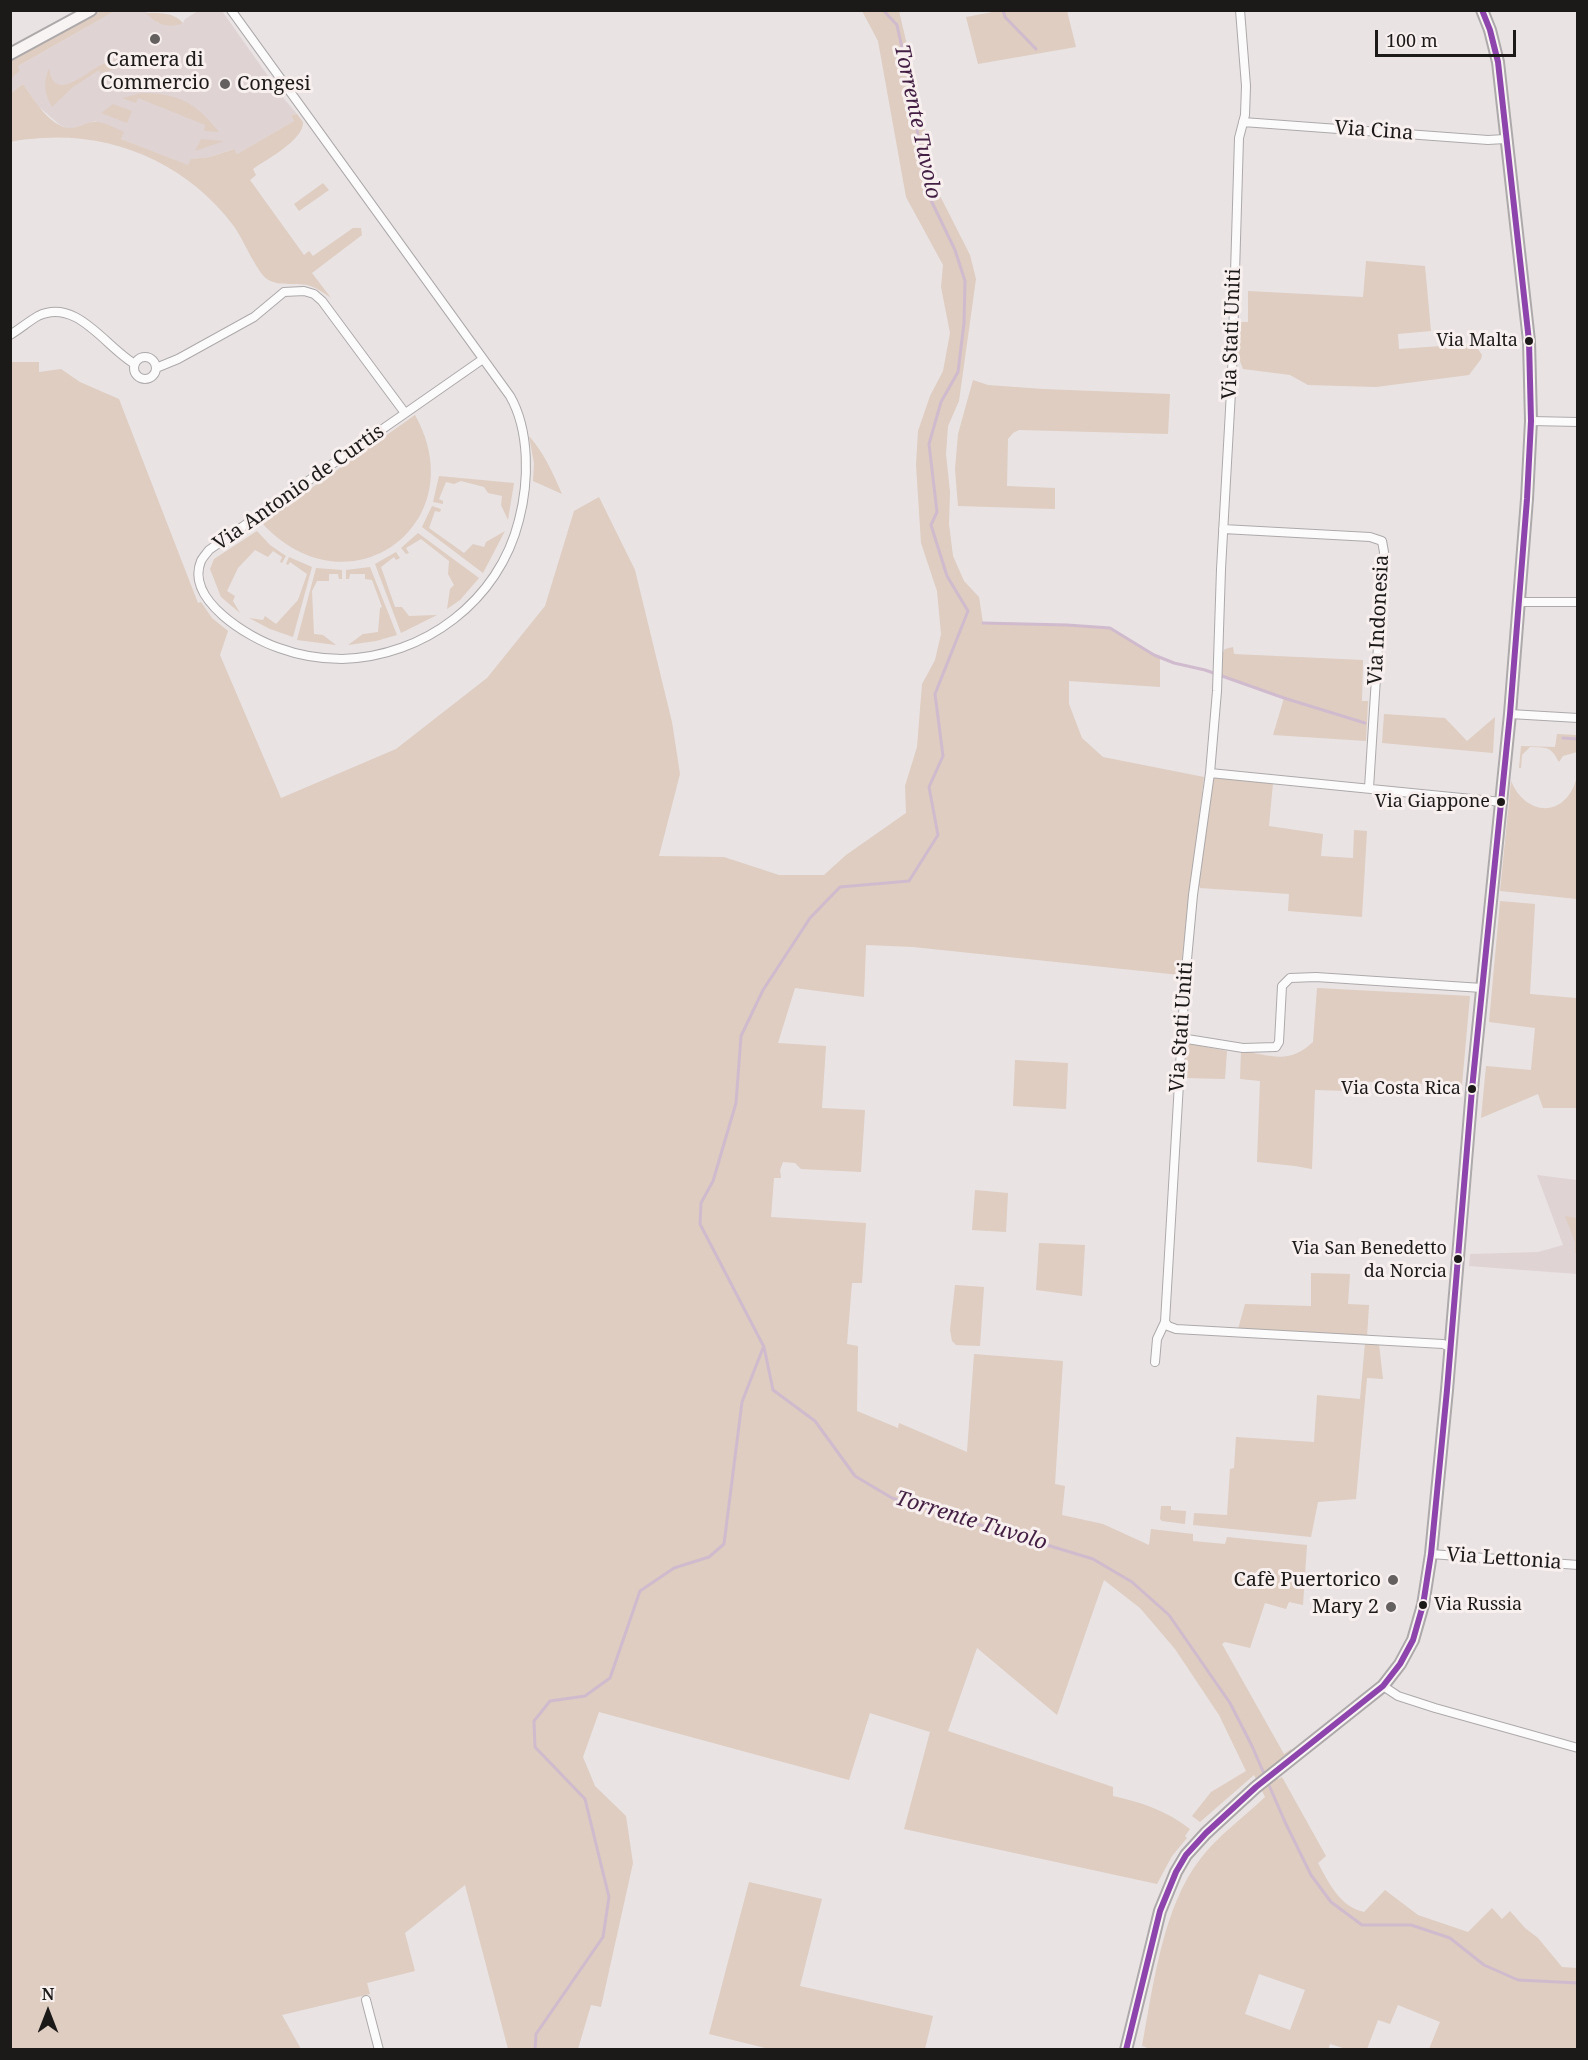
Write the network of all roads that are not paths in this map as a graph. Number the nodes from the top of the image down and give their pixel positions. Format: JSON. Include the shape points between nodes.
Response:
{"nodes":[{"id":1,"x":91,"y":10,"type":"edge"},
{"id":2,"x":231,"y":10,"type":"edge"},
{"id":3,"x":1240,"y":10,"type":"edge"},
{"id":4,"x":1482,"y":10,"type":"edge"},
{"id":5,"x":10,"y":54,"type":"edge"},
{"id":6,"x":1244,"y":122,"type":"junction"},
{"id":7,"x":1506,"y":139,"type":"junction"},
{"id":8,"x":10,"y":335,"type":"edge"},
{"id":9,"x":483,"y":359,"type":"junction"},
{"id":10,"x":135,"y":364,"type":"junction"},
{"id":11,"x":156,"y":368,"type":"junction"},
{"id":12,"x":405,"y":414,"type":"junction"},
{"id":13,"x":1531,"y":421,"type":"junction"},
{"id":14,"x":1578,"y":422,"type":"edge"},
{"id":15,"x":1223,"y":529,"type":"junction"},
{"id":16,"x":1519,"y":602,"type":"junction"},
{"id":17,"x":1578,"y":602,"type":"edge"},
{"id":18,"x":1510,"y":714,"type":"junction"},
{"id":19,"x":1578,"y":718,"type":"edge"},
{"id":20,"x":1210,"y":773,"type":"junction"},
{"id":21,"x":1369,"y":788,"type":"junction"},
{"id":22,"x":1502,"y":802,"type":"junction"},
{"id":23,"x":1482,"y":988,"type":"junction"},
{"id":24,"x":1181,"y":1038,"type":"junction"},
{"id":25,"x":1165,"y":1322,"type":"junction"},
{"id":26,"x":1176,"y":1329,"type":"junction"},
{"id":27,"x":1157,"y":1339,"type":"junction"},
{"id":28,"x":1450,"y":1347,"type":"junction"},
{"id":29,"x":1155,"y":1362,"type":"dead end"},
{"id":30,"x":1431,"y":1554,"type":"junction"},
{"id":31,"x":1578,"y":1565,"type":"edge"},
{"id":32,"x":1383,"y":1686,"type":"junction"},
{"id":33,"x":1578,"y":1748,"type":"edge"},
{"id":34,"x":366,"y":2000,"type":"dead end"},
{"id":35,"x":379,"y":2049,"type":"edge"},
{"id":36,"x":1126,"y":2049,"type":"edge"}],
"edges":[{"from":1,"to":5,"type":"street"},
{"from":2,"to":9,"type":"street","name":"Via Antonio de Curtis"},
{"from":3,"to":6,"type":"street","name":"Via Stati Uniti","via":[[1246,86]]},
{"from":4,"to":7,"type":"street","via":[[1498,62]]},
{"from":6,"to":7,"type":"street","name":"Via Cina"},
{"from":6,"to":15,"type":"street","name":"Via Stati Uniti","via":[[1239,138]]},
{"from":7,"to":13,"type":"street","via":[[1528,333]]},
{"from":8,"to":10,"type":"street","via":[[39,316],[63,312],[84,322]]},
{"from":9,"to":12,"type":"street","name":"Via Antonio de Curtis"},
{"from":9,"to":12,"type":"street","name":"Via Antonio de Curtis","via":[[517,408],[525,480],[510,548],[490,584],[463,614],[402,648],[341,658],[278,648],[215,610],[199,572],[201,560],[209,550]]},
{"from":10,"to":11,"type":"street","via":[[143,357],[149,358]]},
{"from":10,"to":11,"type":"street","via":[[136,373],[144,378],[152,376]]},
{"from":11,"to":12,"type":"street","via":[[255,317],[284,292],[304,291],[322,301]]},
{"from":13,"to":14,"type":"street"},
{"from":13,"to":16,"type":"street"},
{"from":15,"to":20,"type":"street","name":"Via Stati Uniti"},
{"from":15,"to":21,"type":"street","name":"Via Indonesia","via":[[1370,537],[1382,541]]},
{"from":16,"to":17,"type":"street"},
{"from":16,"to":18,"type":"street"},
{"from":18,"to":19,"type":"street"},
{"from":18,"to":22,"type":"street"},
{"from":20,"to":21,"type":"street"},
{"from":20,"to":24,"type":"street","name":"Via Stati Uniti","via":[[1193,895]]},
{"from":21,"to":22,"type":"street"},
{"from":22,"to":23,"type":"street"},
{"from":23,"to":24,"type":"street","via":[[1290,978],[1282,986],[1276,1047],[1244,1048]]},
{"from":23,"to":28,"type":"street"},
{"from":24,"to":25,"type":"street","name":"Via Stati Uniti"},
{"from":25,"to":26,"type":"street"},
{"from":25,"to":27,"type":"street","name":"Via Stati Uniti"},
{"from":26,"to":27,"type":"street"},
{"from":26,"to":28,"type":"street"},
{"from":27,"to":29,"type":"street","name":"Via Stati Uniti"},
{"from":28,"to":30,"type":"street"},
{"from":30,"to":31,"type":"street","name":"Via Lettonia"},
{"from":30,"to":32,"type":"street","via":[[1413,1640]]},
{"from":32,"to":33,"type":"street","via":[[1398,1696],[1435,1708]]},
{"from":32,"to":36,"type":"street","via":[[1256,1787],[1186,1855],[1160,1911]]},
{"from":34,"to":35,"type":"street"}]}
